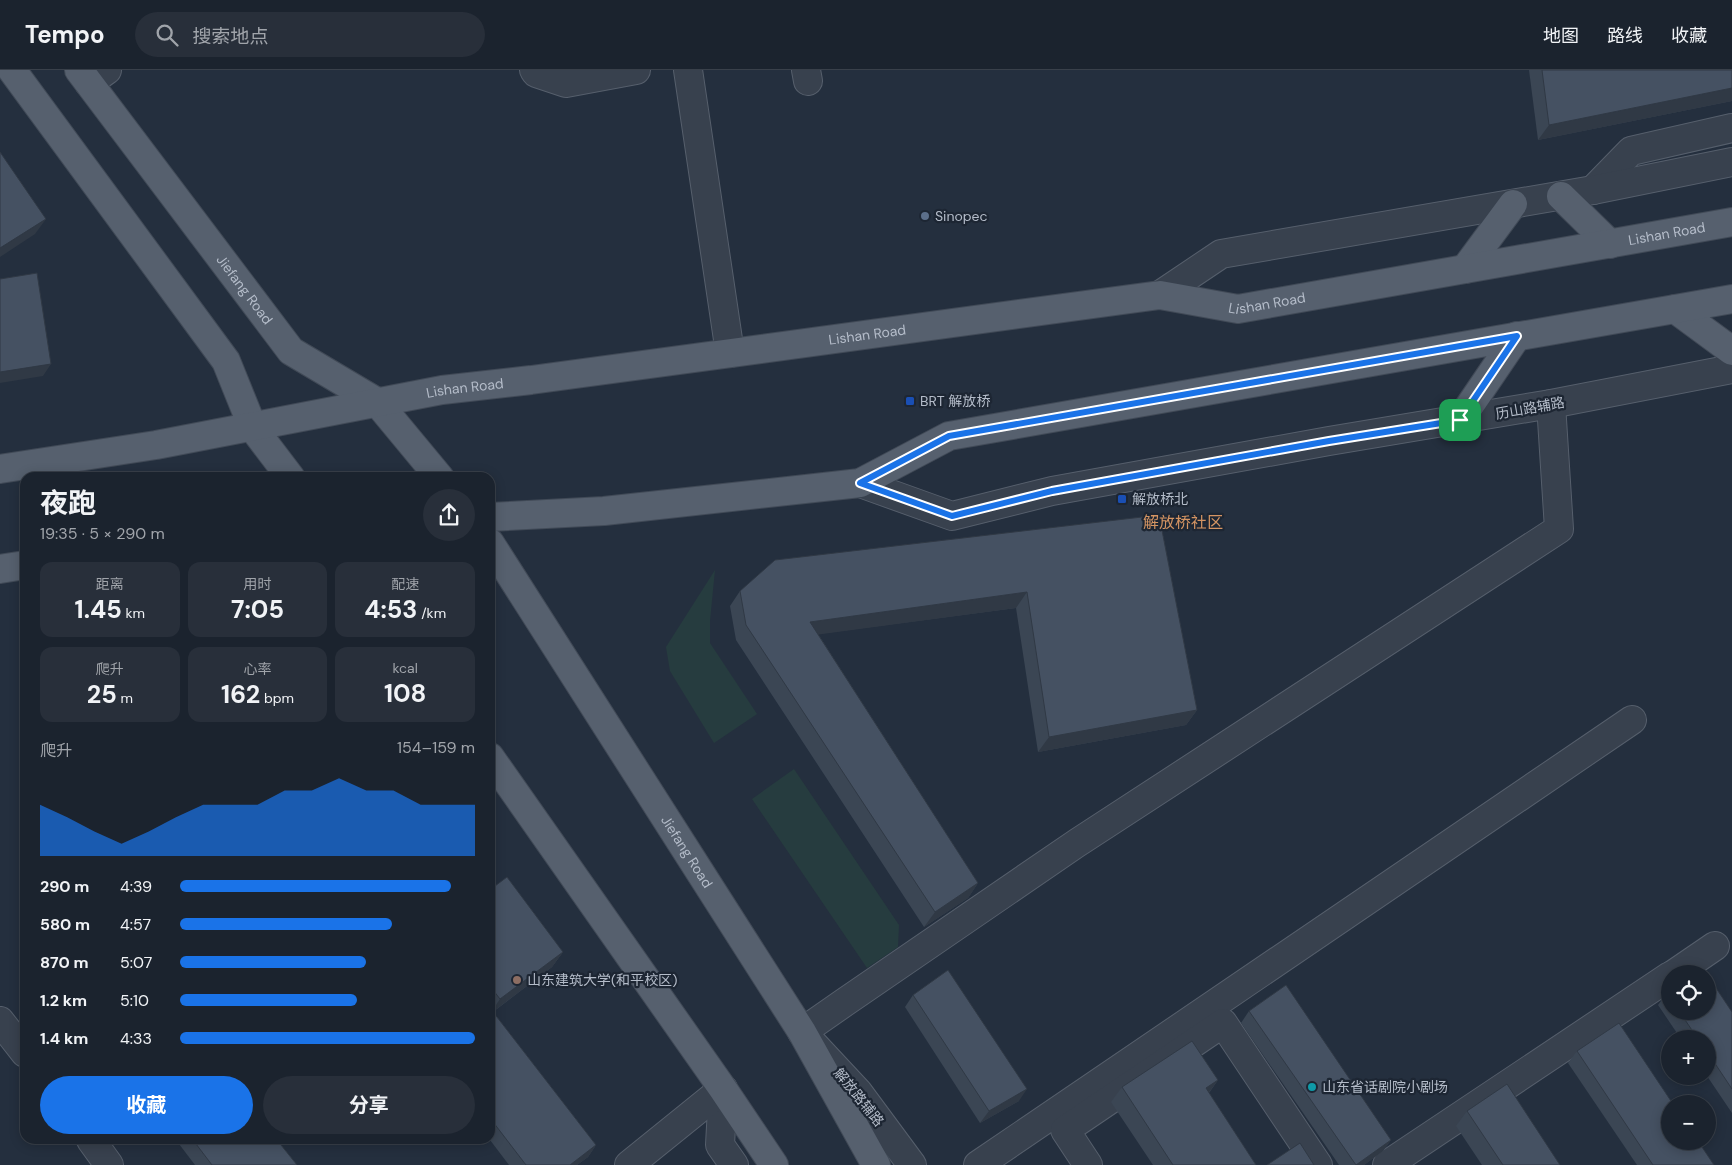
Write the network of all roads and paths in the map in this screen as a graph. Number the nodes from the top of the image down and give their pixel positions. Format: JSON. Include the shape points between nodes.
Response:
{"nodes":[{"id":1,"x":12,"y":70,"type":"edge"},
{"id":2,"x":534,"y":70,"type":"edge"},
{"id":3,"x":636,"y":70,"type":"edge"},
{"id":4,"x":688,"y":70,"type":"edge"},
{"id":5,"x":92,"y":74,"type":"edge"},
{"id":6,"x":1732,"y":128,"type":"edge"},
{"id":7,"x":1732,"y":162,"type":"edge"},
{"id":8,"x":1593,"y":190,"type":"junction"},
{"id":9,"x":1561,"y":196,"type":"junction"},
{"id":10,"x":1513,"y":204,"type":"junction"},
{"id":11,"x":1732,"y":222,"type":"edge"},
{"id":12,"x":1610,"y":244,"type":"junction"},
{"id":13,"x":1465,"y":269,"type":"junction"},
{"id":14,"x":1160,"y":296,"type":"junction"},
{"id":15,"x":1732,"y":300,"type":"edge"},
{"id":16,"x":1675,"y":309,"type":"junction"},
{"id":17,"x":1517,"y":336,"type":"junction"},
{"id":18,"x":1732,"y":351,"type":"edge"},
{"id":19,"x":730,"y":353,"type":"junction"},
{"id":20,"x":1732,"y":369,"type":"edge"},
{"id":21,"x":377,"y":402,"type":"junction"},
{"id":22,"x":1551,"y":404,"type":"junction"},
{"id":23,"x":1460,"y":420,"type":"junction"},
{"id":24,"x":253,"y":428,"type":"junction"},
{"id":25,"x":0,"y":470,"type":"edge"},
{"id":26,"x":286,"y":472,"type":"edge"},
{"id":27,"x":435,"y":472,"type":"edge"},
{"id":28,"x":860,"y":483,"type":"junction"},
{"id":29,"x":495,"y":517,"type":"edge"},
{"id":30,"x":495,"y":551,"type":"edge"},
{"id":31,"x":20,"y":566,"type":"edge"},
{"id":32,"x":0,"y":568,"type":"edge"},
{"id":33,"x":1632,"y":720,"type":"dead end"},
{"id":34,"x":495,"y":764,"type":"edge"},
{"id":35,"x":1715,"y":946,"type":"dead end"},
{"id":36,"x":1687,"y":965,"type":"edge"},
{"id":37,"x":1661,"y":982,"type":"edge"},
{"id":38,"x":802,"y":1032,"type":"junction"},
{"id":39,"x":723,"y":1089,"type":"junction"},
{"id":40,"x":94,"y":1144,"type":"edge"},
{"id":41,"x":109,"y":1165,"type":"edge"},
{"id":42,"x":629,"y":1165,"type":"edge"},
{"id":43,"x":734,"y":1165,"type":"edge"},
{"id":44,"x":774,"y":1165,"type":"edge"},
{"id":45,"x":876,"y":1165,"type":"edge"},
{"id":46,"x":912,"y":1165,"type":"edge"},
{"id":47,"x":978,"y":1165,"type":"edge"},
{"id":48,"x":1088,"y":1165,"type":"edge"},
{"id":49,"x":1318,"y":1165,"type":"edge"},
{"id":50,"x":1387,"y":1165,"type":"edge"}],
"edges":[{"from":1,"to":24,"type":"main road","via":[[226,360]]},
{"from":2,"to":3,"type":"street","via":[[566,83]]},
{"from":4,"to":19,"type":"street"},
{"from":5,"to":21,"type":"main road","name":"Jiefang Road","via":[[291,351]]},
{"from":6,"to":8,"type":"street","via":[[1631,151]]},
{"from":7,"to":8,"type":"street"},
{"from":8,"to":9,"type":"street"},
{"from":9,"to":10,"type":"street"},
{"from":9,"to":12,"type":"main road"},
{"from":10,"to":13,"type":"main road"},
{"from":10,"to":14,"type":"street","via":[[1221,254]]},
{"from":11,"to":12,"type":"main road","name":"Lishan Road"},
{"from":12,"to":13,"type":"main road","name":"Lishan Road"},
{"from":13,"to":14,"type":"main road","name":"Lishan Road","via":[[1238,309]]},
{"from":14,"to":19,"type":"main road","name":"Lishan Road"},
{"from":15,"to":16,"type":"main road"},
{"from":16,"to":17,"type":"main road"},
{"from":16,"to":18,"type":"main road"},
{"from":17,"to":23,"type":"main road"},
{"from":17,"to":28,"type":"main road","via":[[949,436]]},
{"from":19,"to":21,"type":"main road","name":"Lishan Road","via":[[442,390]]},
{"from":20,"to":22,"type":"street","name":"历山路辅路"},
{"from":21,"to":24,"type":"main road","name":"Lishan Road"},
{"from":21,"to":27,"type":"main road","name":"Jiefang Road"},
{"from":22,"to":23,"type":"street","name":"历山路辅路"},
{"from":22,"to":38,"type":"street","via":[[1559,529],[1086,838]]},
{"from":23,"to":28,"type":"street","name":"历山路辅路","via":[[1052,491],[952,516]]},
{"from":24,"to":25,"type":"main road","name":"Lishan Road"},
{"from":24,"to":26,"type":"main road"},
{"from":28,"to":29,"type":"main road","via":[[604,511]]},
{"from":30,"to":38,"type":"main road","name":"Jiefang Road"},
{"from":31,"to":32,"type":"main road"},
{"from":33,"to":47,"type":"street"},
{"from":34,"to":39,"type":"main road"},
{"from":35,"to":36,"type":"street"},
{"from":37,"to":50,"type":"street"},
{"from":38,"to":45,"type":"main road","name":"Jiefang Road"},
{"from":38,"to":46,"type":"street","name":"解放路辅路","via":[[858,1092]]},
{"from":39,"to":42,"type":"street"},
{"from":39,"to":43,"type":"street","via":[[720,1145]]},
{"from":39,"to":44,"type":"main road"},
{"from":40,"to":41,"type":"street"},
{"from":48,"to":49,"type":"street","via":[[1064,1130],[1224,1023]]}]}
